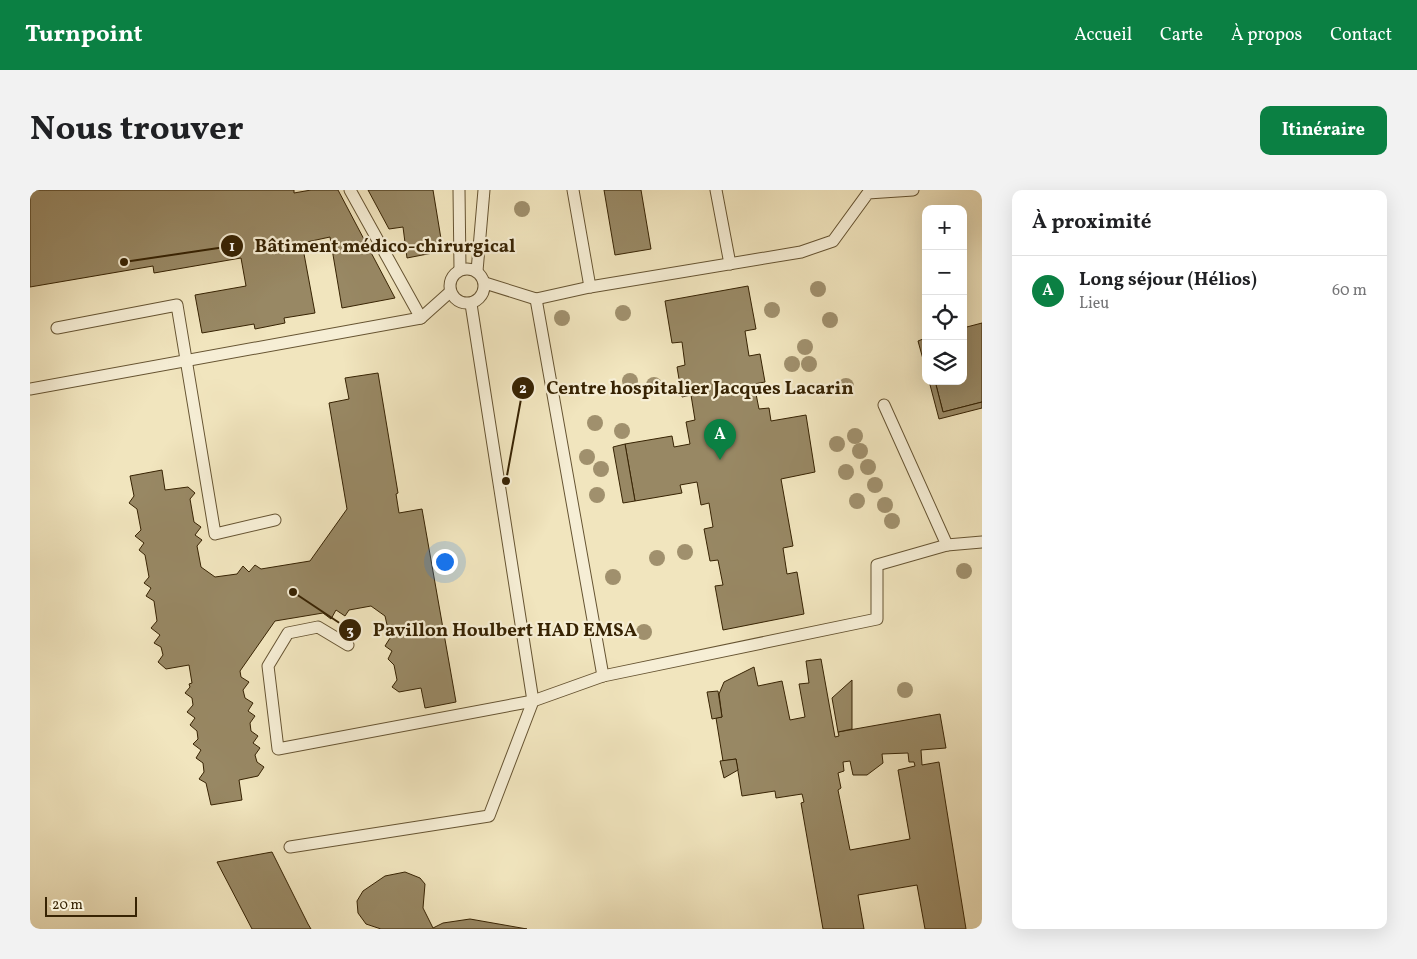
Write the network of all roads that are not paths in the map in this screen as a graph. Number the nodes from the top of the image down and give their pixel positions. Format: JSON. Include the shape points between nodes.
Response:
{"nodes":[{"id":1,"x":350,"y":190,"type":"edge"},
{"id":2,"x":459,"y":190,"type":"edge"},
{"id":3,"x":484,"y":190,"type":"edge"},
{"id":4,"x":573,"y":190,"type":"edge"},
{"id":5,"x":716,"y":190,"type":"edge"},
{"id":6,"x":913,"y":190,"type":"edge"},
{"id":7,"x":867,"y":192,"type":"edge"},
{"id":8,"x":730,"y":264,"type":"junction"},
{"id":9,"x":460,"y":269,"type":"junction"},
{"id":10,"x":477,"y":271,"type":"junction"},
{"id":11,"x":485,"y":283,"type":"junction"},
{"id":12,"x":590,"y":287,"type":"junction"},
{"id":13,"x":450,"y":292,"type":"junction"},
{"id":14,"x":536,"y":299,"type":"junction"},
{"id":15,"x":471,"y":304,"type":"junction"},
{"id":16,"x":421,"y":318,"type":"junction"},
{"id":17,"x":57,"y":328,"type":"dead end"},
{"id":18,"x":186,"y":360,"type":"junction"},
{"id":19,"x":30,"y":389,"type":"edge"},
{"id":20,"x":884,"y":405,"type":"dead end"},
{"id":21,"x":275,"y":520,"type":"dead end"},
{"id":22,"x":982,"y":542,"type":"edge"},
{"id":23,"x":947,"y":545,"type":"junction"},
{"id":24,"x":348,"y":645,"type":"dead end"},
{"id":25,"x":603,"y":676,"type":"junction"},
{"id":26,"x":533,"y":701,"type":"junction"},
{"id":27,"x":290,"y":847,"type":"dead end"}],
"edges":[{"from":1,"to":16,"type":"lane"},
{"from":2,"to":9,"type":"lane"},
{"from":3,"to":10,"type":"lane"},
{"from":4,"to":12,"type":"lane"},
{"from":5,"to":8,"type":"lane"},
{"from":6,"to":7,"type":"lane"},
{"from":7,"to":8,"type":"lane","via":[[833,241],[801,252]]},
{"from":8,"to":12,"type":"lane"},
{"from":9,"to":10,"type":"lane"},
{"from":9,"to":13,"type":"lane","via":[[451,278]]},
{"from":10,"to":11,"type":"lane"},
{"from":11,"to":14,"type":"lane"},
{"from":11,"to":15,"type":"lane","via":[[482,296]]},
{"from":12,"to":14,"type":"lane"},
{"from":13,"to":15,"type":"lane","via":[[458,302]]},
{"from":13,"to":16,"type":"lane"},
{"from":14,"to":25,"type":"lane"},
{"from":15,"to":26,"type":"lane"},
{"from":16,"to":18,"type":"lane"},
{"from":17,"to":18,"type":"lane","via":[[177,305]]},
{"from":18,"to":19,"type":"lane"},
{"from":18,"to":21,"type":"lane","via":[[215,534]]},
{"from":20,"to":23,"type":"lane"},
{"from":22,"to":23,"type":"lane"},
{"from":23,"to":25,"type":"lane","via":[[877,565],[877,619]]},
{"from":24,"to":26,"type":"lane","via":[[318,627],[288,633],[268,666],[278,750]]},
{"from":25,"to":26,"type":"lane"},
{"from":26,"to":27,"type":"lane","via":[[489,816]]}]}
